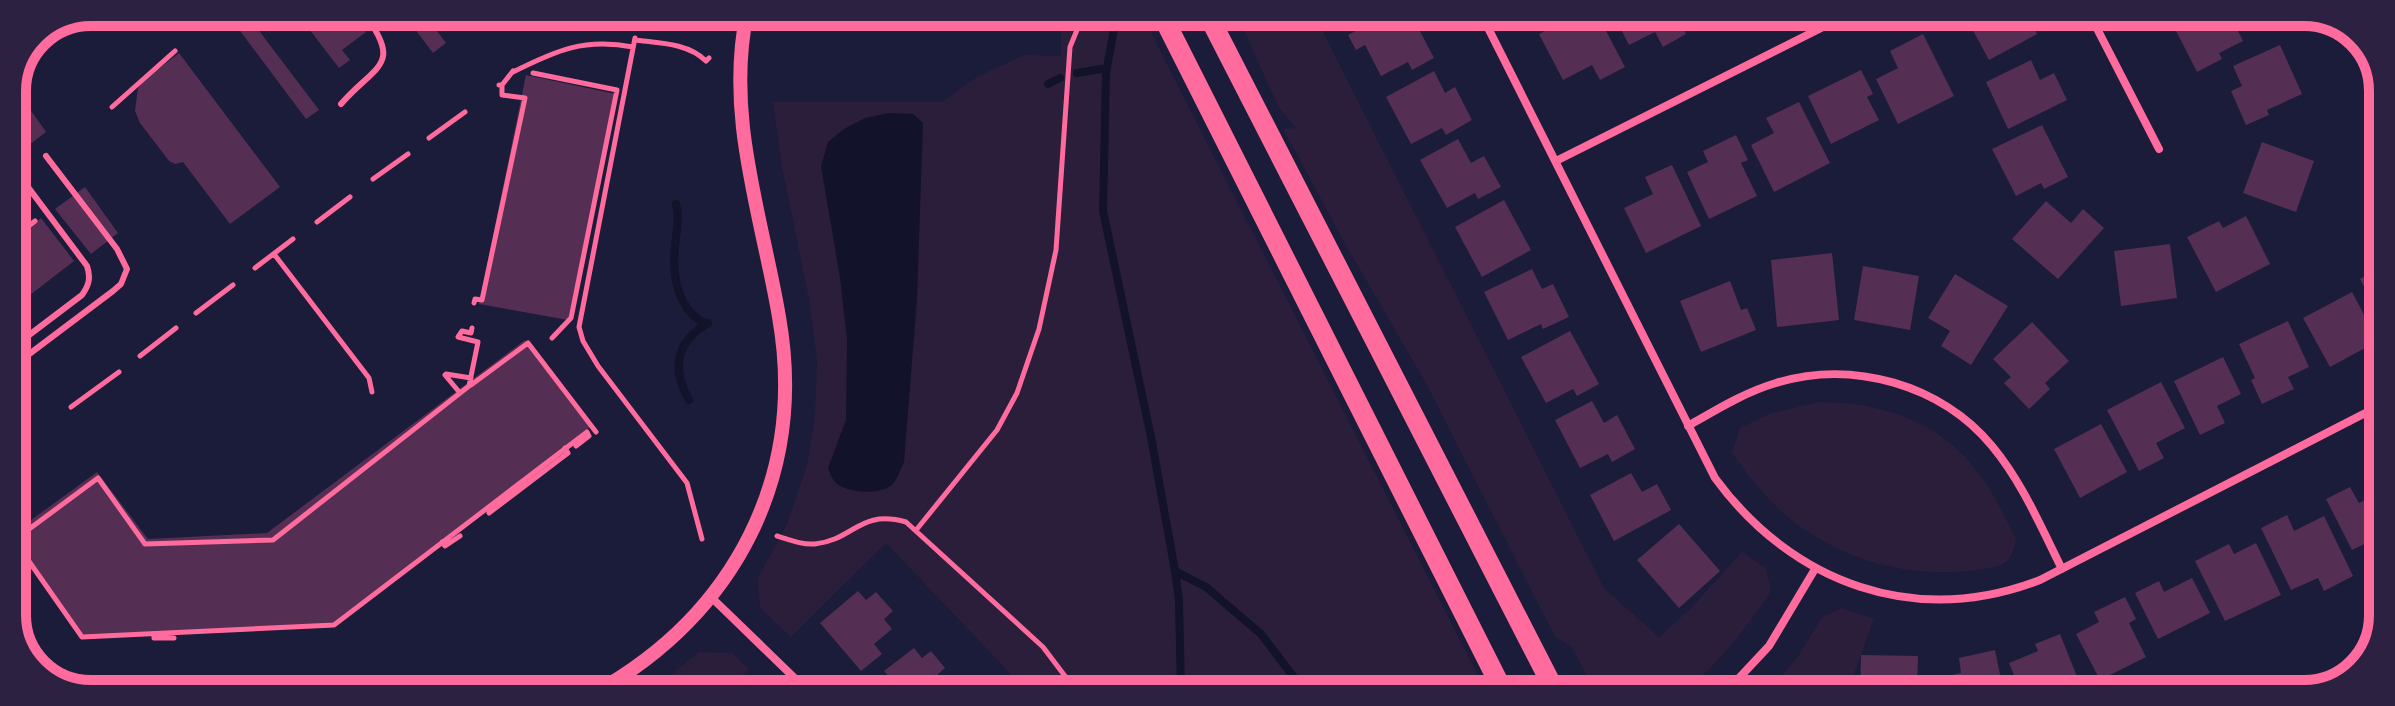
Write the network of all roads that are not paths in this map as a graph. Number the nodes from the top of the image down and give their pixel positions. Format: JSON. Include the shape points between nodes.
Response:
{"nodes":[{"id":1,"x":373,"y":26,"type":"edge"},
{"id":2,"x":745,"y":26,"type":"edge"},
{"id":3,"x":1167,"y":26,"type":"edge"},
{"id":4,"x":1214,"y":26,"type":"edge"},
{"id":5,"x":1487,"y":26,"type":"edge"},
{"id":6,"x":1825,"y":26,"type":"edge"},
{"id":7,"x":2096,"y":26,"type":"edge"},
{"id":8,"x":341,"y":104,"type":"dead end"},
{"id":9,"x":2159,"y":149,"type":"dead end"},
{"id":10,"x":46,"y":156,"type":"dead end"},
{"id":11,"x":1556,"y":161,"type":"junction"},
{"id":12,"x":26,"y":184,"type":"edge"},
{"id":13,"x":26,"y":337,"type":"edge"},
{"id":14,"x":26,"y":356,"type":"edge"},
{"id":15,"x":2369,"y":411,"type":"edge"},
{"id":16,"x":1688,"y":426,"type":"junction"},
{"id":17,"x":1815,"y":569,"type":"junction"},
{"id":18,"x":2062,"y":569,"type":"junction"},
{"id":19,"x":712,"y":598,"type":"junction"},
{"id":20,"x":616,"y":680,"type":"edge"},
{"id":21,"x":797,"y":680,"type":"edge"},
{"id":22,"x":1497,"y":680,"type":"edge"},
{"id":23,"x":1549,"y":680,"type":"edge"},
{"id":24,"x":1737,"y":680,"type":"edge"}],
"edges":[{"from":1,"to":8,"type":"lane","via":[[385,52],[375,72]]},
{"from":2,"to":19,"type":"street","via":[[739,110],[780,319],[784,418],[760,513]]},
{"from":3,"to":22,"type":"main road"},
{"from":4,"to":23,"type":"main road"},
{"from":5,"to":11,"type":"street"},
{"from":6,"to":11,"type":"street"},
{"from":7,"to":9,"type":"street"},
{"from":10,"to":14,"type":"lane","via":[[127,269],[113,291]]},
{"from":11,"to":16,"type":"street"},
{"from":12,"to":13,"type":"lane","via":[[90,276],[82,295]]},
{"from":15,"to":18,"type":"street"},
{"from":16,"to":17,"type":"street","via":[[1715,478],[1735,503],[1779,545]]},
{"from":16,"to":18,"type":"street","via":[[1758,390],[1815,374],[1874,378],[1928,395],[1965,419],[1994,448]]},
{"from":17,"to":18,"type":"street","via":[[1896,597],[1934,599],[2007,590]]},
{"from":17,"to":24,"type":"street","via":[[1769,646]]},
{"from":19,"to":20,"type":"street","via":[[668,643]]},
{"from":19,"to":21,"type":"street"}]}
